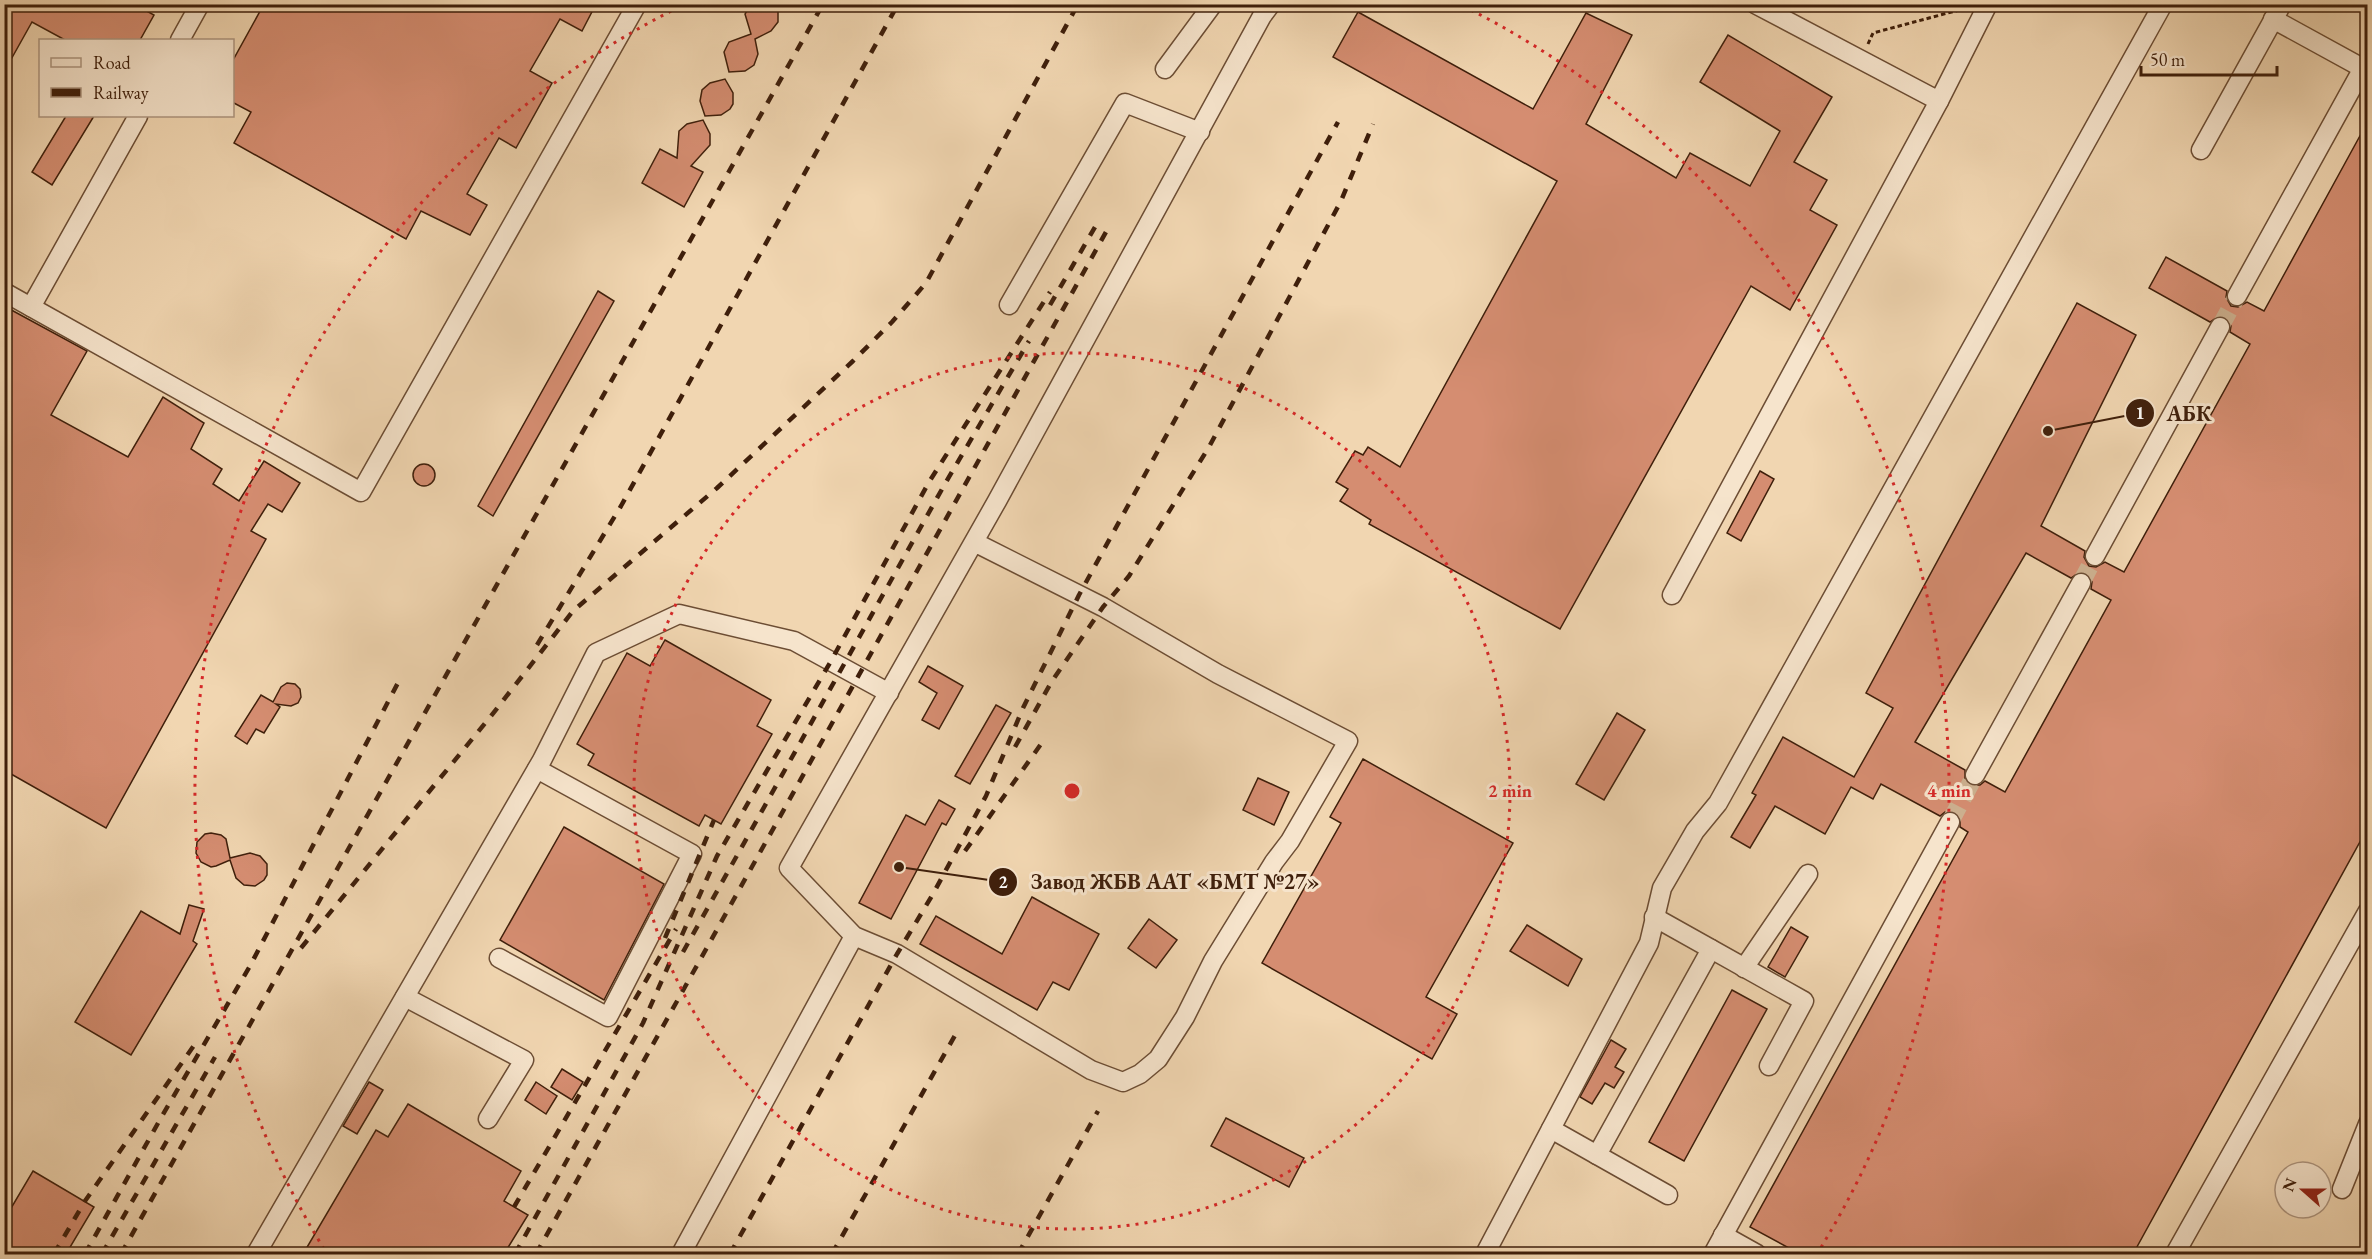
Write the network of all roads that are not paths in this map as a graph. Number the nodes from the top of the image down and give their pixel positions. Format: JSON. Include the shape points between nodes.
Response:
{"nodes":[{"id":1,"x":200,"y":4,"type":"edge"},
{"id":2,"x":637,"y":4,"type":"edge"},
{"id":3,"x":1213,"y":4,"type":"edge"},
{"id":4,"x":1271,"y":4,"type":"edge"},
{"id":5,"x":1755,"y":4,"type":"edge"},
{"id":6,"x":1988,"y":4,"type":"edge"},
{"id":7,"x":2163,"y":4,"type":"edge"},
{"id":8,"x":2277,"y":12,"type":"edge"},
{"id":9,"x":181,"y":39,"type":"edge"},
{"id":10,"x":1165,"y":69,"type":"dead end"},
{"id":11,"x":2365,"y":70,"type":"edge"},
{"id":12,"x":1939,"y":101,"type":"junction"},
{"id":13,"x":137,"y":117,"type":"edge"},
{"id":14,"x":1200,"y":132,"type":"junction"},
{"id":15,"x":2201,"y":150,"type":"dead end"},
{"id":16,"x":4,"y":292,"type":"edge"},
{"id":17,"x":2237,"y":296,"type":"tunnel mouth"},
{"id":18,"x":1009,"y":305,"type":"dead end"},
{"id":19,"x":31,"y":307,"type":"junction"},
{"id":20,"x":2220,"y":327,"type":"tunnel mouth"},
{"id":21,"x":974,"y":542,"type":"junction"},
{"id":22,"x":2095,"y":556,"type":"tunnel mouth"},
{"id":23,"x":2081,"y":584,"type":"tunnel mouth"},
{"id":24,"x":1672,"y":595,"type":"dead end"},
{"id":25,"x":889,"y":693,"type":"junction"},
{"id":26,"x":537,"y":769,"type":"junction"},
{"id":27,"x":1976,"y":776,"type":"tunnel mouth"},
{"id":28,"x":1950,"y":822,"type":"tunnel mouth"},
{"id":29,"x":1809,"y":874,"type":"dead end"},
{"id":30,"x":2367,"y":911,"type":"edge"},
{"id":31,"x":1653,"y":917,"type":"junction"},
{"id":32,"x":854,"y":936,"type":"junction"},
{"id":33,"x":1711,"y":949,"type":"junction"},
{"id":34,"x":499,"y":958,"type":"dead end"},
{"id":35,"x":1744,"y":968,"type":"junction"},
{"id":36,"x":405,"y":997,"type":"junction"},
{"id":37,"x":1769,"y":1066,"type":"dead end"},
{"id":38,"x":488,"y":1119,"type":"dead end"},
{"id":39,"x":2367,"y":1124,"type":"edge"},
{"id":40,"x":1551,"y":1129,"type":"junction"},
{"id":41,"x":1597,"y":1155,"type":"junction"},
{"id":42,"x":2342,"y":1189,"type":"dead end"},
{"id":43,"x":1668,"y":1195,"type":"dead end"},
{"id":44,"x":1723,"y":1235,"type":"junction"},
{"id":45,"x":256,"y":1254,"type":"edge"},
{"id":46,"x":681,"y":1254,"type":"edge"},
{"id":47,"x":1485,"y":1254,"type":"edge"},
{"id":48,"x":1713,"y":1254,"type":"edge"},
{"id":49,"x":1757,"y":1254,"type":"edge"},
{"id":50,"x":2175,"y":1254,"type":"edge"}],
"edges":[{"from":1,"to":9,"type":"street"},
{"from":2,"to":19,"type":"street","via":[[361,492]]},
{"from":3,"to":10,"type":"street"},
{"from":4,"to":14,"type":"street"},
{"from":5,"to":12,"type":"street"},
{"from":6,"to":12,"type":"street"},
{"from":7,"to":31,"type":"street","via":[[1718,803],[1695,831],[1662,888]]},
{"from":8,"to":11,"type":"street"},
{"from":8,"to":15,"type":"street"},
{"from":11,"to":17,"type":"street"},
{"from":12,"to":24,"type":"street"},
{"from":13,"to":19,"type":"street"},
{"from":14,"to":18,"type":"street","via":[[1125,103]]},
{"from":14,"to":21,"type":"street"},
{"from":16,"to":19,"type":"street"},
{"from":20,"to":22,"type":"street"},
{"from":21,"to":25,"type":"street"},
{"from":21,"to":32,"type":"street","via":[[1348,741],[1213,961],[1158,1059],[1123,1082],[1091,1070],[897,954]]},
{"from":23,"to":27,"type":"street"},
{"from":25,"to":26,"type":"street","via":[[794,641],[679,614],[596,653]]},
{"from":25,"to":32,"type":"street","via":[[789,868]]},
{"from":26,"to":34,"type":"street","via":[[692,854],[608,1017]]},
{"from":26,"to":36,"type":"street"},
{"from":28,"to":44,"type":"street"},
{"from":29,"to":35,"type":"street"},
{"from":30,"to":50,"type":"street"},
{"from":31,"to":33,"type":"street"},
{"from":31,"to":40,"type":"street","via":[[1649,943]]},
{"from":32,"to":46,"type":"street"},
{"from":33,"to":35,"type":"street"},
{"from":33,"to":41,"type":"street"},
{"from":35,"to":37,"type":"street","via":[[1804,1001]]},
{"from":36,"to":38,"type":"street","via":[[524,1060]]},
{"from":36,"to":45,"type":"street"},
{"from":39,"to":42,"type":"street"},
{"from":40,"to":41,"type":"street"},
{"from":40,"to":47,"type":"street"},
{"from":41,"to":43,"type":"street"},
{"from":44,"to":48,"type":"street"},
{"from":44,"to":49,"type":"street"}]}
